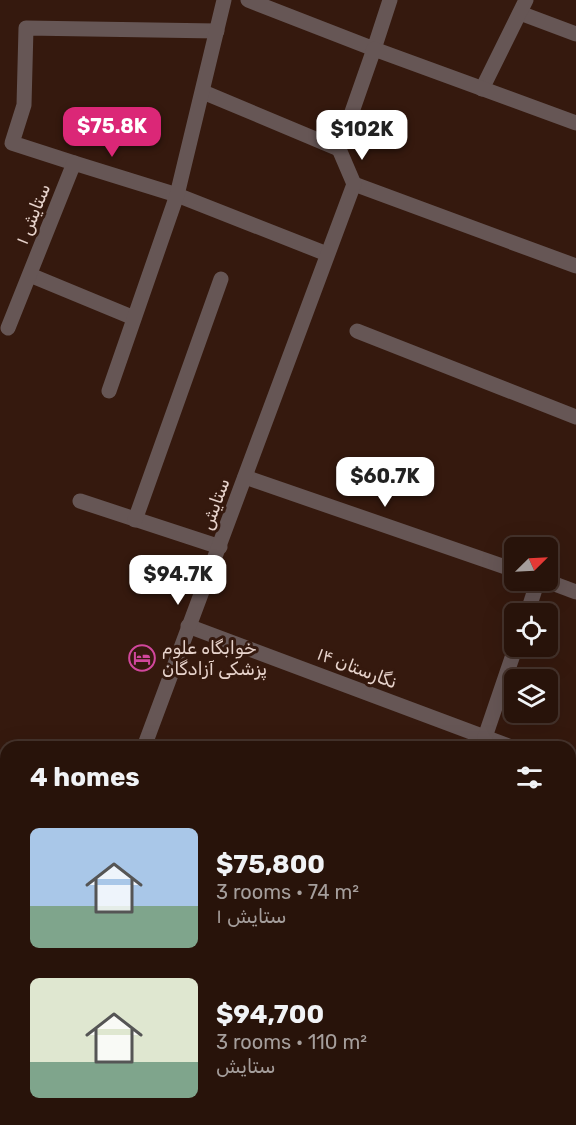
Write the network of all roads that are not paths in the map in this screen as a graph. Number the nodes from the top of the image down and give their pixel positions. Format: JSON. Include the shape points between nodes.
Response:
{"nodes":[{"id":1,"x":224,"y":0,"type":"edge"},
{"id":2,"x":248,"y":0,"type":"edge"},
{"id":3,"x":390,"y":0,"type":"edge"},
{"id":4,"x":523,"y":6,"type":"edge"},
{"id":5,"x":217,"y":31,"type":"junction"},
{"id":6,"x":576,"y":34,"type":"edge"},
{"id":7,"x":374,"y":49,"type":"junction"},
{"id":8,"x":482,"y":89,"type":"junction"},
{"id":9,"x":203,"y":92,"type":"junction"},
{"id":10,"x":576,"y":123,"type":"edge"},
{"id":11,"x":339,"y":149,"type":"junction"},
{"id":12,"x":74,"y":163,"type":"junction"},
{"id":13,"x":354,"y":184,"type":"junction"},
{"id":14,"x":177,"y":195,"type":"junction"},
{"id":15,"x":327,"y":254,"type":"junction"},
{"id":16,"x":576,"y":266,"type":"edge"},
{"id":17,"x":30,"y":275,"type":"junction"},
{"id":18,"x":221,"y":279,"type":"dead end"},
{"id":19,"x":134,"y":318,"type":"junction"},
{"id":20,"x":8,"y":328,"type":"dead end"},
{"id":21,"x":357,"y":331,"type":"dead end"},
{"id":22,"x":109,"y":391,"type":"dead end"},
{"id":23,"x":576,"y":417,"type":"edge"},
{"id":24,"x":245,"y":477,"type":"junction"},
{"id":25,"x":80,"y":501,"type":"dead end"},
{"id":26,"x":135,"y":520,"type":"junction"},
{"id":27,"x":220,"y":548,"type":"junction"},
{"id":28,"x":504,"y":567,"type":"edge"},
{"id":29,"x":558,"y":585,"type":"edge"},
{"id":30,"x":576,"y":592,"type":"edge"},
{"id":31,"x":188,"y":626,"type":"junction"},
{"id":32,"x":512,"y":657,"type":"edge"},
{"id":33,"x":485,"y":737,"type":"junction"},
{"id":34,"x":150,"y":741,"type":"edge"},
{"id":35,"x":495,"y":741,"type":"edge"}],
"edges":[{"from":1,"to":5,"type":"street"},
{"from":2,"to":7,"type":"street"},
{"from":3,"to":7,"type":"street"},
{"from":4,"to":6,"type":"street"},
{"from":4,"to":8,"type":"street"},
{"from":5,"to":9,"type":"street"},
{"from":5,"to":12,"type":"street","via":[[26,28],[24,105],[12,143]]},
{"from":7,"to":8,"type":"street"},
{"from":7,"to":11,"type":"street"},
{"from":8,"to":10,"type":"street"},
{"from":9,"to":11,"type":"street"},
{"from":9,"to":14,"type":"street"},
{"from":11,"to":13,"type":"street"},
{"from":12,"to":14,"type":"street"},
{"from":12,"to":17,"type":"street","name":"ستایش ۱"},
{"from":13,"to":15,"type":"street","name":"ستایش"},
{"from":13,"to":16,"type":"street"},
{"from":14,"to":15,"type":"street"},
{"from":14,"to":19,"type":"street"},
{"from":15,"to":24,"type":"street","name":"ستایش"},
{"from":17,"to":19,"type":"street"},
{"from":17,"to":20,"type":"street","name":"ستایش ۱"},
{"from":18,"to":26,"type":"street"},
{"from":19,"to":22,"type":"street"},
{"from":21,"to":23,"type":"street"},
{"from":24,"to":27,"type":"street","name":"ستایش"},
{"from":24,"to":28,"type":"street"},
{"from":25,"to":26,"type":"street"},
{"from":26,"to":27,"type":"street"},
{"from":27,"to":31,"type":"street","name":"ستایش"},
{"from":29,"to":30,"type":"street"},
{"from":31,"to":33,"type":"street","name":"نگارستان ۱۴"},
{"from":31,"to":34,"type":"street","name":"ستایش"},
{"from":32,"to":33,"type":"street"},
{"from":33,"to":35,"type":"street","name":"نگارستان ۱۴"}]}
